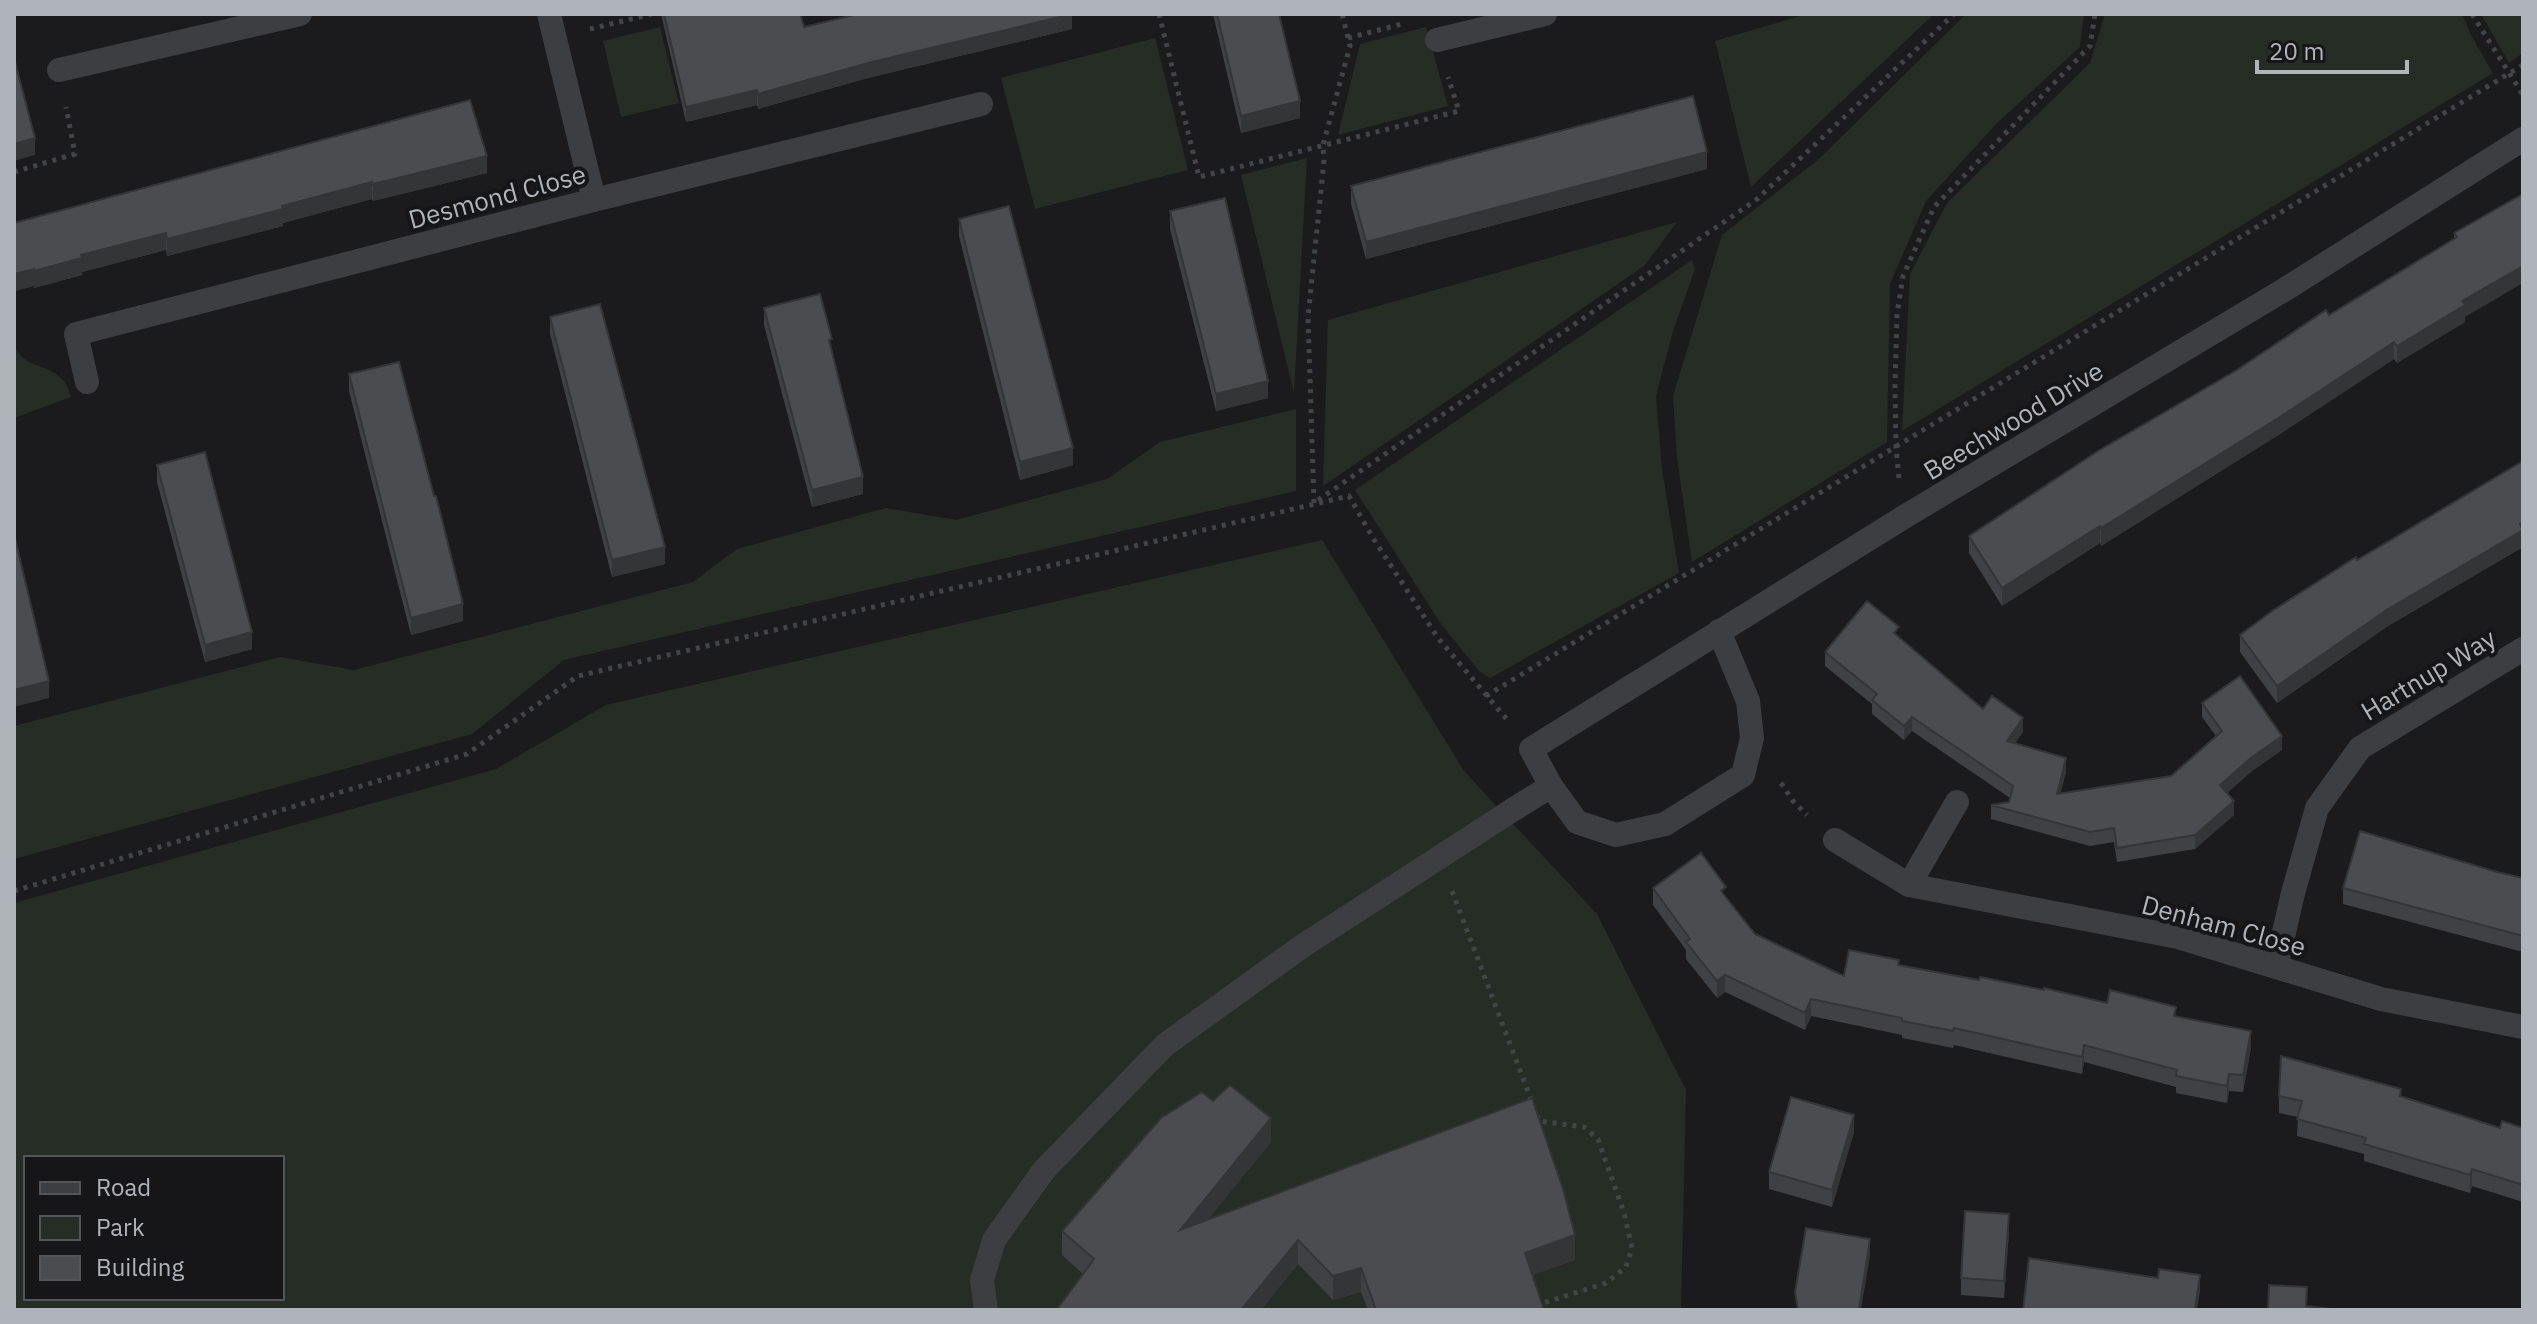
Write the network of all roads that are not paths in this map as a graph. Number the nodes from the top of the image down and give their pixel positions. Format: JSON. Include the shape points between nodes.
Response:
{"nodes":[{"id":1,"x":300,"y":14,"type":"edge"},
{"id":2,"x":549,"y":14,"type":"edge"},
{"id":3,"x":1545,"y":14,"type":"edge"},
{"id":4,"x":1437,"y":40,"type":"road end"},
{"id":5,"x":59,"y":70,"type":"road end"},
{"id":6,"x":981,"y":104,"type":"dead end"},
{"id":7,"x":2523,"y":139,"type":"edge"},
{"id":8,"x":594,"y":200,"type":"junction"},
{"id":9,"x":87,"y":382,"type":"dead end"},
{"id":10,"x":1719,"y":631,"type":"junction"},
{"id":11,"x":2523,"y":649,"type":"edge"},
{"id":12,"x":1551,"y":786,"type":"junction"},
{"id":13,"x":1957,"y":802,"type":"dead end"},
{"id":14,"x":1835,"y":840,"type":"road end"},
{"id":15,"x":1909,"y":885,"type":"junction"},
{"id":16,"x":2276,"y":967,"type":"junction"},
{"id":17,"x":2523,"y":1027,"type":"edge"},
{"id":18,"x":986,"y":1310,"type":"edge"}],
"edges":[{"from":1,"to":5,"type":"street"},
{"from":2,"to":8,"type":"street"},
{"from":3,"to":4,"type":"street"},
{"from":6,"to":8,"type":"street","name":"Desmond Close"},
{"from":7,"to":10,"type":"street","name":"Beechwood Drive","via":[[2297,282]]},
{"from":8,"to":9,"type":"street","name":"Desmond Close","via":[[76,334]]},
{"from":10,"to":12,"type":"street","name":"Beechwood Drive","via":[[1531,749]]},
{"from":10,"to":12,"type":"street","via":[[1748,701],[1752,738],[1743,775],[1665,824],[1616,835],[1577,822]]},
{"from":11,"to":16,"type":"street","name":"Hartnup Way","via":[[2360,748],[2317,808]]},
{"from":12,"to":18,"type":"street","via":[[1301,947],[1165,1045],[1044,1170],[994,1240],[982,1280]]},
{"from":13,"to":15,"type":"street"},
{"from":14,"to":15,"type":"street","name":"Denham Close"},
{"from":15,"to":16,"type":"street","name":"Denham Close","via":[[2178,937]]},
{"from":16,"to":17,"type":"street","name":"Denham Close","via":[[2381,999]]}]}
